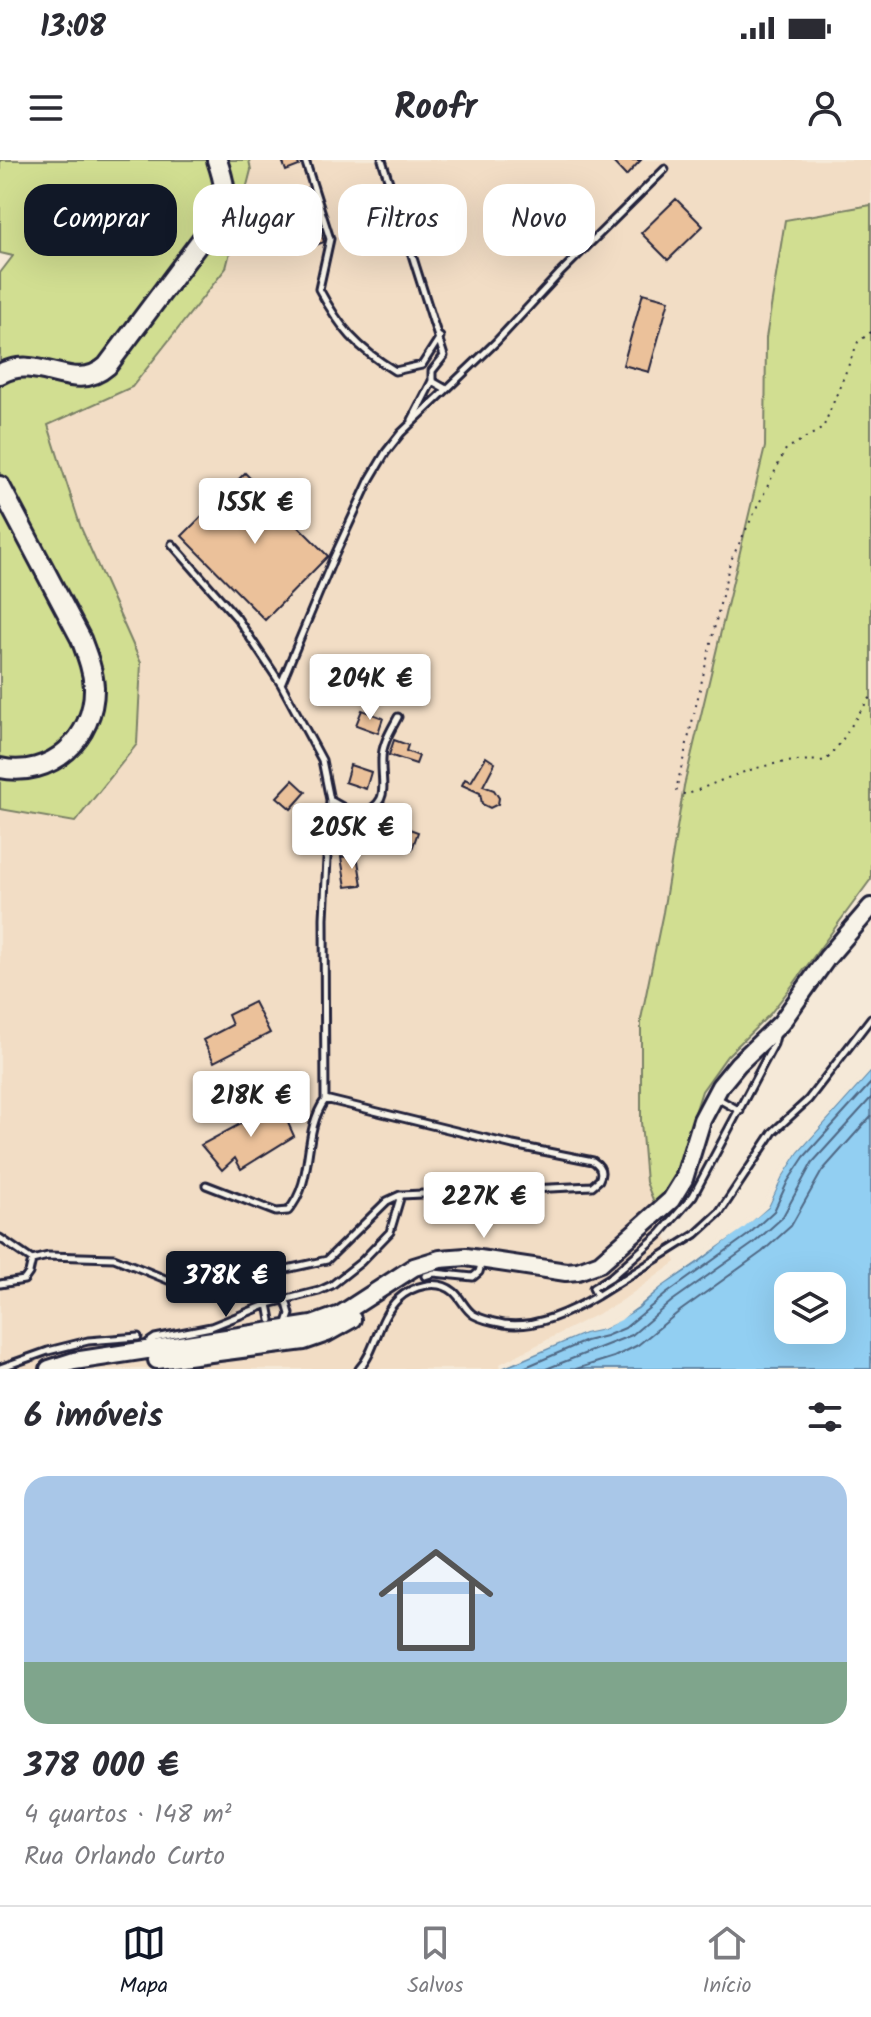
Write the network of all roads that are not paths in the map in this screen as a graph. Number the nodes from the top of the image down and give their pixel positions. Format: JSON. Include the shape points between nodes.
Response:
{"nodes":[{"id":1,"x":217,"y":160,"type":"edge"},
{"id":2,"x":305,"y":160,"type":"edge"},
{"id":3,"x":382,"y":160,"type":"edge"},
{"id":4,"x":665,"y":169,"type":"dead end"},
{"id":5,"x":440,"y":337,"type":"junction"},
{"id":6,"x":0,"y":374,"type":"edge"},
{"id":7,"x":432,"y":381,"type":"junction"},
{"id":8,"x":446,"y":389,"type":"junction"},
{"id":9,"x":411,"y":424,"type":"junction"},
{"id":10,"x":0,"y":486,"type":"edge"},
{"id":11,"x":172,"y":544,"type":"dead end"},
{"id":12,"x":281,"y":684,"type":"junction"},
{"id":13,"x":398,"y":717,"type":"dead end"},
{"id":14,"x":0,"y":768,"type":"edge"},
{"id":15,"x":330,"y":800,"type":"junction"},
{"id":16,"x":871,"y":907,"type":"edge"},
{"id":17,"x":871,"y":1018,"type":"edge"},
{"id":18,"x":776,"y":1028,"type":"junction"},
{"id":19,"x":713,"y":1096,"type":"junction"},
{"id":20,"x":325,"y":1099,"type":"junction"},
{"id":21,"x":740,"y":1111,"type":"junction"},
{"id":22,"x":206,"y":1185,"type":"dead end"},
{"id":23,"x":401,"y":1195,"type":"junction"},
{"id":24,"x":0,"y":1238,"type":"edge"},
{"id":25,"x":32,"y":1260,"type":"junction"},
{"id":26,"x":482,"y":1260,"type":"junction"},
{"id":27,"x":425,"y":1276,"type":"dead end"},
{"id":28,"x":394,"y":1280,"type":"junction"},
{"id":29,"x":0,"y":1284,"type":"edge"},
{"id":30,"x":372,"y":1293,"type":"junction"},
{"id":31,"x":597,"y":1296,"type":"junction"},
{"id":32,"x":286,"y":1300,"type":"junction"},
{"id":33,"x":290,"y":1314,"type":"junction"},
{"id":34,"x":274,"y":1318,"type":"junction"},
{"id":35,"x":138,"y":1337,"type":"dead end"},
{"id":36,"x":304,"y":1341,"type":"junction"},
{"id":37,"x":149,"y":1342,"type":"dead end"},
{"id":38,"x":163,"y":1360,"type":"junction"},
{"id":39,"x":58,"y":1363,"type":"edge"},
{"id":40,"x":0,"y":1368,"type":"edge"},
{"id":41,"x":95,"y":1369,"type":"edge"},
{"id":42,"x":359,"y":1369,"type":"edge"}],
"edges":[{"from":1,"to":6,"type":"main road","via":[[225,193],[220,215],[107,366],[90,378],[23,367]]},
{"from":2,"to":5,"type":"lane","via":[[330,239],[319,289],[336,322],[395,371],[422,365]]},
{"from":3,"to":5,"type":"lane"},
{"from":4,"to":8,"type":"lane"},
{"from":5,"to":7,"type":"lane","via":[[444,356],[432,371]]},
{"from":7,"to":8,"type":"lane"},
{"from":7,"to":9,"type":"lane"},
{"from":8,"to":9,"type":"lane"},
{"from":9,"to":12,"type":"lane","via":[[370,479]]},
{"from":10,"to":14,"type":"main road","via":[[81,639],[94,686],[89,719],[68,750],[39,768]]},
{"from":11,"to":12,"type":"lane","via":[[237,618]]},
{"from":12,"to":15,"type":"lane","via":[[322,760]]},
{"from":13,"to":15,"type":"lane","via":[[382,756],[385,792],[374,810],[358,816]]},
{"from":15,"to":20,"type":"lane","via":[[324,918]]},
{"from":16,"to":18,"type":"main road"},
{"from":17,"to":31,"type":"lane","via":[[808,1100],[773,1132],[734,1195],[709,1223]]},
{"from":18,"to":19,"type":"main road"},
{"from":18,"to":21,"type":"lane","via":[[774,1044]]},
{"from":19,"to":21,"type":"lane"},
{"from":19,"to":26,"type":"main road","via":[[677,1193],[600,1263],[566,1272]]},
{"from":20,"to":22,"type":"lane","via":[[310,1132],[305,1178],[288,1211],[276,1212]]},
{"from":20,"to":23,"type":"lane","via":[[593,1161],[601,1172],[592,1186]]},
{"from":21,"to":31,"type":"lane","via":[[693,1196],[660,1234],[593,1288]]},
{"from":23,"to":25,"type":"lane","via":[[387,1201],[327,1260],[219,1284],[185,1287],[114,1258]]},
{"from":23,"to":32,"type":"lane","via":[[390,1232],[379,1247],[332,1285]]},
{"from":24,"to":25,"type":"lane"},
{"from":25,"to":29,"type":"lane","via":[[24,1280]]},
{"from":26,"to":27,"type":"lane","via":[[473,1277]]},
{"from":26,"to":28,"type":"main road","via":[[432,1261]]},
{"from":28,"to":30,"type":"main road"},
{"from":28,"to":36,"type":"main road","via":[[344,1324]]},
{"from":30,"to":33,"type":"lane","via":[[303,1322]]},
{"from":30,"to":34,"type":"main road","via":[[334,1318]]},
{"from":31,"to":42,"type":"lane","via":[[530,1323],[507,1324],[475,1315],[444,1286],[424,1285],[398,1299],[384,1316]]},
{"from":32,"to":33,"type":"lane"},
{"from":32,"to":34,"type":"lane"},
{"from":33,"to":34,"type":"lane"},
{"from":34,"to":36,"type":"main road","via":[[294,1339]]},
{"from":34,"to":37,"type":"lane"},
{"from":34,"to":38,"type":"lane","via":[[267,1340]]},
{"from":34,"to":39,"type":"main road","via":[[260,1334]]},
{"from":35,"to":39,"type":"lane","via":[[88,1341]]},
{"from":36,"to":38,"type":"main road"},
{"from":38,"to":41,"type":"main road"},
{"from":39,"to":40,"type":"lane"}]}
